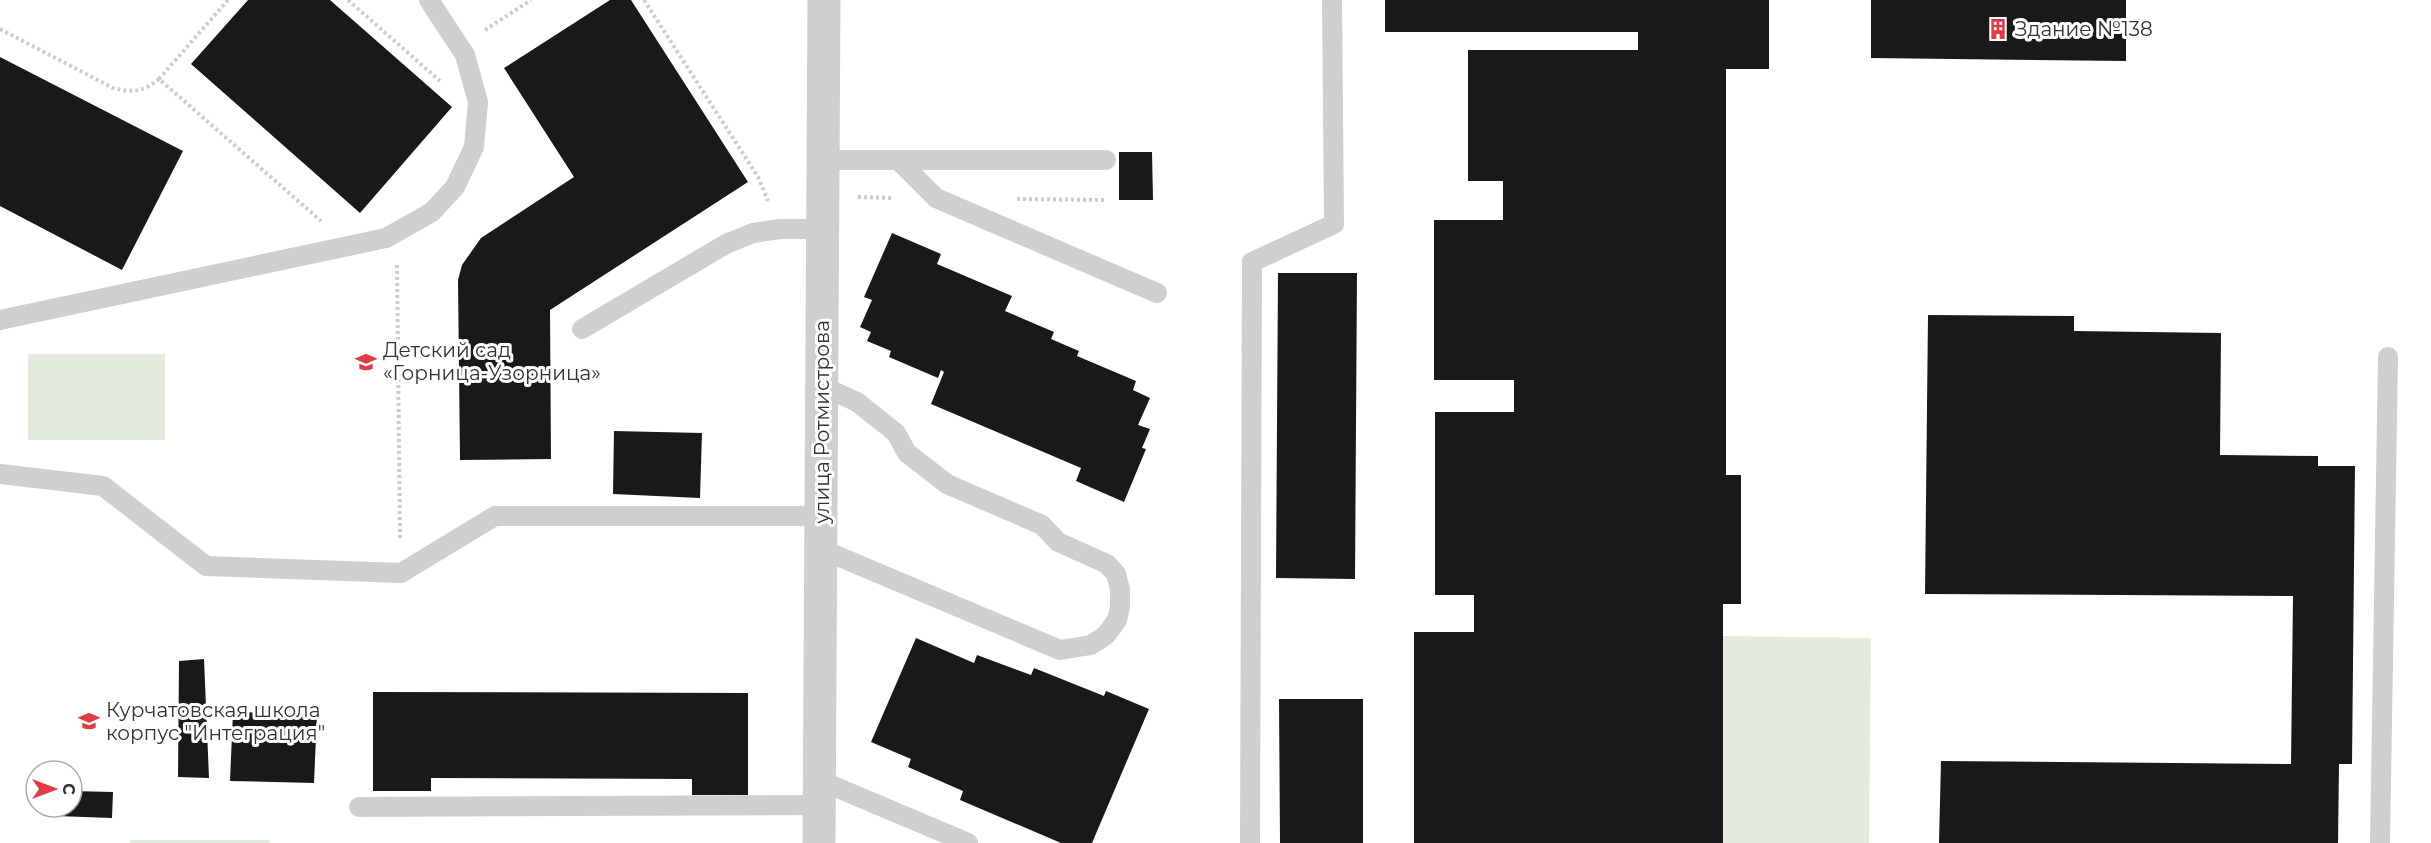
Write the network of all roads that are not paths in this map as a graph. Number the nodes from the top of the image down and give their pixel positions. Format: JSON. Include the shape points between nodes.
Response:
{"nodes":[{"id":1,"x":429,"y":0,"type":"edge"},
{"id":2,"x":824,"y":0,"type":"edge"},
{"id":3,"x":1332,"y":0,"type":"edge"},
{"id":4,"x":824,"y":160,"type":"junction"},
{"id":5,"x":898,"y":160,"type":"junction"},
{"id":6,"x":1106,"y":160,"type":"dead end"},
{"id":7,"x":823,"y":229,"type":"junction"},
{"id":8,"x":1158,"y":293,"type":"dead end"},
{"id":9,"x":0,"y":320,"type":"edge"},
{"id":10,"x":582,"y":329,"type":"dead end"},
{"id":11,"x":2388,"y":357,"type":"dead end"},
{"id":12,"x":822,"y":386,"type":"junction"},
{"id":13,"x":0,"y":474,"type":"edge"},
{"id":14,"x":821,"y":516,"type":"junction"},
{"id":15,"x":821,"y":549,"type":"junction"},
{"id":16,"x":819,"y":792,"type":"junction"},
{"id":17,"x":359,"y":807,"type":"dead end"},
{"id":18,"x":819,"y":843,"type":"edge"},
{"id":19,"x":968,"y":843,"type":"edge"},
{"id":20,"x":1250,"y":843,"type":"edge"},
{"id":21,"x":2380,"y":843,"type":"edge"}],
"edges":[{"from":1,"to":9,"type":"lane","via":[[465,55],[478,102],[474,147],[455,188],[432,212],[386,238]]},
{"from":2,"to":4,"type":"street","name":"улица Ротмистрова"},
{"from":3,"to":20,"type":"lane","via":[[1334,224],[1252,262]]},
{"from":4,"to":5,"type":"lane"},
{"from":4,"to":7,"type":"street","name":"улица Ротмистрова"},
{"from":5,"to":6,"type":"lane"},
{"from":5,"to":8,"type":"lane","via":[[936,198]]},
{"from":7,"to":10,"type":"lane","via":[[775,229],[726,244]]},
{"from":7,"to":12,"type":"street","name":"улица Ротмистрова"},
{"from":11,"to":21,"type":"lane"},
{"from":12,"to":14,"type":"street","name":"улица Ротмистрова"},
{"from":12,"to":15,"type":"lane","via":[[856,402],[896,433],[906,453],[948,484],[1042,525],[1058,542],[1107,564],[1116,574],[1120,607],[1106,635],[1091,645],[1060,650]]},
{"from":13,"to":14,"type":"lane","via":[[103,486],[206,566],[401,573],[495,516]]},
{"from":14,"to":15,"type":"street","name":"улица Ротмистрова"},
{"from":15,"to":16,"type":"street","name":"улица Ротмистрова"},
{"from":16,"to":17,"type":"lane"},
{"from":16,"to":18,"type":"street","name":"улица Ротмистрова"},
{"from":16,"to":19,"type":"lane"}]}
